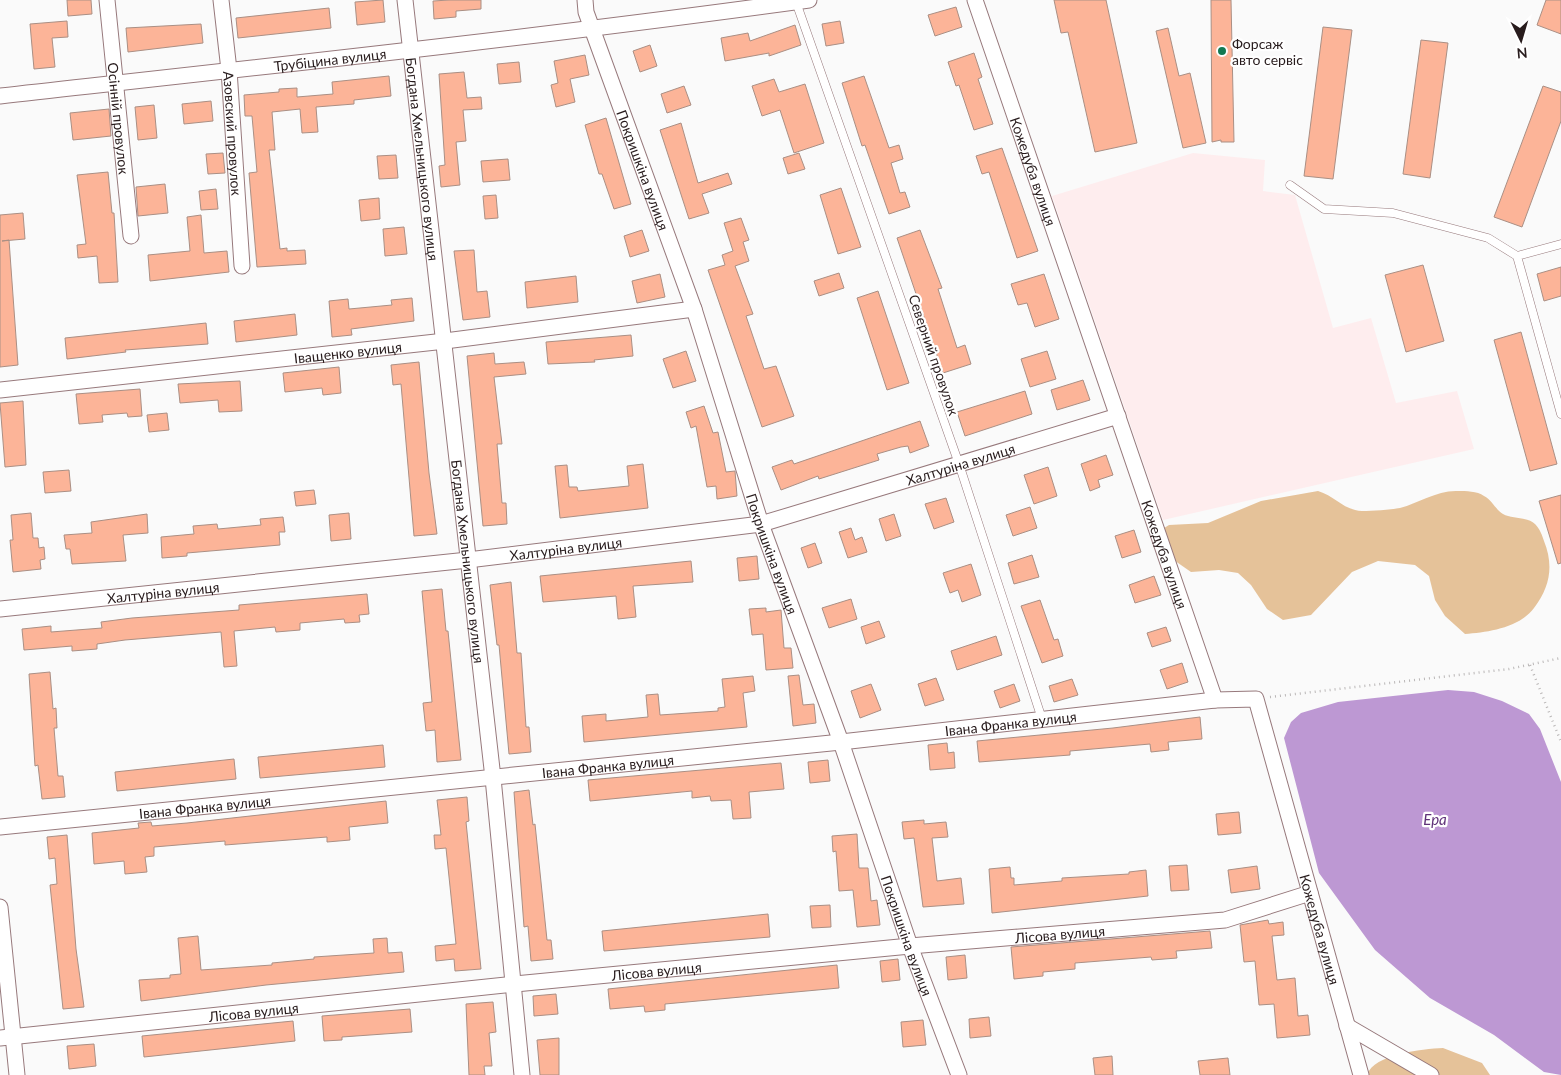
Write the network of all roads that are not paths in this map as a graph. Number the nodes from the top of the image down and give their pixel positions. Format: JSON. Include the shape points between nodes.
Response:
{"nodes":[{"id":1,"x":107,"y":0,"type":"edge"},
{"id":2,"x":221,"y":0,"type":"edge"},
{"id":3,"x":405,"y":0,"type":"edge"},
{"id":4,"x":585,"y":0,"type":"edge"},
{"id":5,"x":975,"y":0,"type":"edge"},
{"id":6,"x":803,"y":1,"type":"edge"},
{"id":7,"x":593,"y":30,"type":"junction"},
{"id":8,"x":410,"y":49,"type":"junction"},
{"id":9,"x":229,"y":70,"type":"junction"},
{"id":10,"x":116,"y":84,"type":"junction"},
{"id":11,"x":0,"y":96,"type":"edge"},
{"id":12,"x":1290,"y":185,"type":"dead end"},
{"id":13,"x":131,"y":236,"type":"dead end"},
{"id":14,"x":1561,"y":244,"type":"edge"},
{"id":15,"x":1517,"y":256,"type":"junction"},
{"id":16,"x":242,"y":266,"type":"dead end"},
{"id":17,"x":694,"y":309,"type":"junction"},
{"id":18,"x":446,"y":341,"type":"junction"},
{"id":19,"x":0,"y":390,"type":"edge"},
{"id":20,"x":1561,"y":414,"type":"edge"},
{"id":21,"x":1118,"y":416,"type":"junction"},
{"id":22,"x":959,"y":464,"type":"junction"},
{"id":23,"x":761,"y":524,"type":"junction"},
{"id":24,"x":468,"y":560,"type":"junction"},
{"id":25,"x":0,"y":609,"type":"edge"},
{"id":26,"x":1215,"y":700,"type":"junction"},
{"id":27,"x":1042,"y":719,"type":"junction"},
{"id":28,"x":841,"y":742,"type":"junction"},
{"id":29,"x":494,"y":778,"type":"junction"},
{"id":30,"x":0,"y":827,"type":"edge"},
{"id":31,"x":1310,"y":893,"type":"junction"},
{"id":32,"x":0,"y":907,"type":"edge"},
{"id":33,"x":910,"y":946,"type":"junction"},
{"id":34,"x":514,"y":984,"type":"junction"},
{"id":35,"x":1347,"y":1026,"type":"junction"},
{"id":36,"x":7,"y":1038,"type":"edge"},
{"id":37,"x":17,"y":1075,"type":"edge"},
{"id":38,"x":522,"y":1075,"type":"edge"},
{"id":39,"x":959,"y":1075,"type":"edge"},
{"id":40,"x":1361,"y":1075,"type":"edge"},
{"id":41,"x":1431,"y":1075,"type":"edge"}],
"edges":[{"from":1,"to":10,"type":"street","name":"Осінній провулок"},
{"from":2,"to":9,"type":"street","name":"Азовский провулок"},
{"from":3,"to":8,"type":"street","name":"Богдана Хмельницького вулиця"},
{"from":4,"to":7,"type":"street","name":"Покришкіна вулиця"},
{"from":5,"to":21,"type":"street","name":"Кожедуба вулиця"},
{"from":6,"to":7,"type":"street","name":"Трубіцина вулиця"},
{"from":6,"to":22,"type":"lane","name":"Северний провулок"},
{"from":7,"to":8,"type":"street","name":"Трубіцина вулиця"},
{"from":7,"to":17,"type":"street","name":"Покришкіна вулиця"},
{"from":8,"to":9,"type":"street","name":"Трубіцина вулиця"},
{"from":8,"to":18,"type":"street","name":"Богдана Хмельницького вулиця"},
{"from":9,"to":10,"type":"street","name":"Трубіцина вулиця"},
{"from":9,"to":16,"type":"street","name":"Азовский провулок"},
{"from":10,"to":11,"type":"street","name":"Трубіцина вулиця"},
{"from":10,"to":13,"type":"street","name":"Осінній провулок"},
{"from":12,"to":15,"type":"lane","via":[[1324,209],[1393,213],[1488,238]]},
{"from":14,"to":15,"type":"lane"},
{"from":15,"to":20,"type":"lane"},
{"from":17,"to":18,"type":"street","name":"Іващенко вулиця"},
{"from":17,"to":23,"type":"street","name":"Покришкіна вулиця"},
{"from":18,"to":19,"type":"street","name":"Іващенко вулиця"},
{"from":18,"to":24,"type":"street","name":"Богдана Хмельницького вулиця"},
{"from":21,"to":22,"type":"street","name":"Халтуріна вулиця"},
{"from":21,"to":26,"type":"street","name":"Кожедуба вулиця"},
{"from":22,"to":23,"type":"street","name":"Халтуріна вулиця"},
{"from":22,"to":27,"type":"lane","name":"Северний провулок"},
{"from":23,"to":24,"type":"street","name":"Халтуріна вулиця"},
{"from":23,"to":28,"type":"street","name":"Покришкіна вулиця"},
{"from":24,"to":25,"type":"street","name":"Халтуріна вулиця"},
{"from":24,"to":29,"type":"street","name":"Богдана Хмельницького вулиця"},
{"from":26,"to":27,"type":"street","name":"Івана Франка вулиця"},
{"from":26,"to":31,"type":"street","name":"Кожедуба вулиця","via":[[1256,699]]},
{"from":27,"to":28,"type":"street","name":"Івана Франка вулиця"},
{"from":28,"to":29,"type":"street","name":"Івана Франка вулиця"},
{"from":28,"to":33,"type":"street","name":"Покришкіна вулиця"},
{"from":29,"to":30,"type":"street","name":"Івана Франка вулиця"},
{"from":29,"to":34,"type":"street","name":"Богдана Хмельницького вулиця"},
{"from":31,"to":33,"type":"street","name":"Лісова вулиця","via":[[1225,920]]},
{"from":31,"to":35,"type":"street","name":"Кожедуба вулиця"},
{"from":32,"to":36,"type":"street"},
{"from":33,"to":34,"type":"street","name":"Лісова вулиця"},
{"from":33,"to":39,"type":"street","name":"Покришкіна вулиця"},
{"from":34,"to":36,"type":"street","name":"Лісова вулиця"},
{"from":34,"to":38,"type":"street","name":"Богдана Хмельницького вулиця"},
{"from":35,"to":40,"type":"street","name":"Кожедуба вулиця"},
{"from":35,"to":41,"type":"street"},
{"from":36,"to":37,"type":"street"}]}
